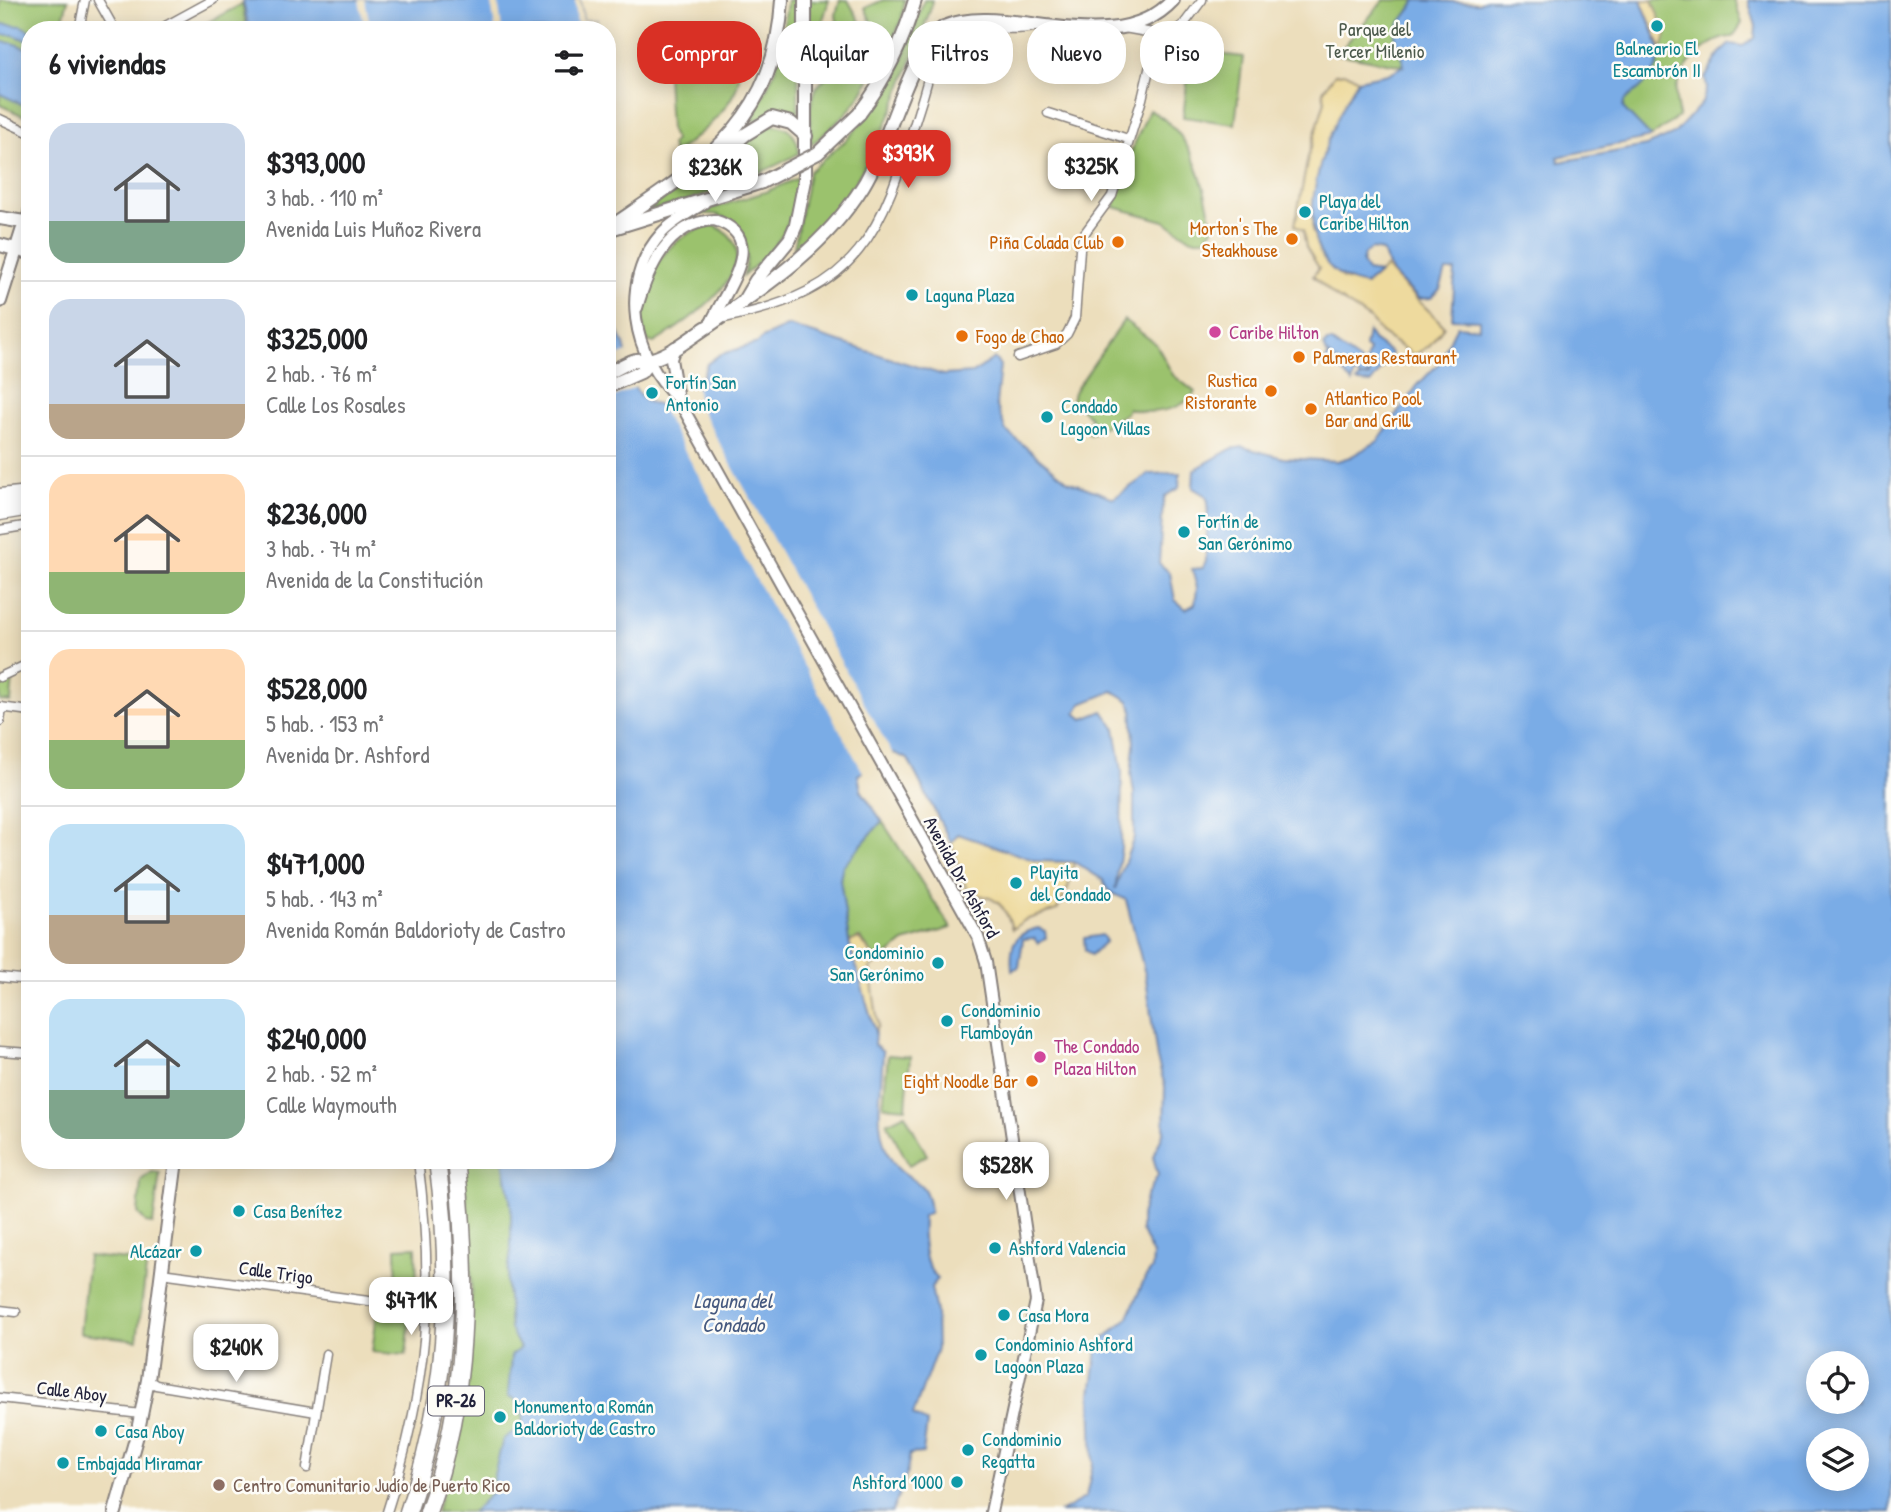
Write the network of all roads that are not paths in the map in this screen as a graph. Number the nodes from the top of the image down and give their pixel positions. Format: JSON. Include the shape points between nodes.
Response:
{"nodes":[{"id":1,"x":85,"y":0,"type":"edge"},
{"id":2,"x":98,"y":0,"type":"edge"},
{"id":3,"x":213,"y":0,"type":"edge"},
{"id":4,"x":782,"y":0,"type":"edge"},
{"id":5,"x":805,"y":0,"type":"edge"},
{"id":6,"x":915,"y":0,"type":"edge"},
{"id":7,"x":1173,"y":0,"type":"edge"},
{"id":8,"x":1202,"y":0,"type":"edge"},
{"id":9,"x":1047,"y":20,"type":"junction"},
{"id":10,"x":81,"y":21,"type":"edge"},
{"id":11,"x":110,"y":21,"type":"edge"},
{"id":12,"x":174,"y":21,"type":"edge"},
{"id":13,"x":1059,"y":21,"type":"edge"},
{"id":14,"x":1186,"y":21,"type":"edge"},
{"id":15,"x":1126,"y":24,"type":"edge"},
{"id":16,"x":1143,"y":84,"type":"edge"},
{"id":17,"x":1048,"y":113,"type":"dead end"},
{"id":18,"x":0,"y":119,"type":"edge"},
{"id":19,"x":21,"y":129,"type":"edge"},
{"id":20,"x":806,"y":135,"type":"junction"},
{"id":21,"x":1128,"y":139,"type":"junction"},
{"id":22,"x":700,"y":166,"type":"junction"},
{"id":23,"x":708,"y":200,"type":"junction"},
{"id":24,"x":0,"y":218,"type":"edge"},
{"id":25,"x":21,"y":221,"type":"edge"},
{"id":26,"x":616,"y":224,"type":"edge"},
{"id":27,"x":616,"y":227,"type":"edge"},
{"id":28,"x":21,"y":236,"type":"edge"},
{"id":29,"x":0,"y":246,"type":"edge"},
{"id":30,"x":15,"y":249,"type":"junction"},
{"id":31,"x":21,"y":251,"type":"edge"},
{"id":32,"x":0,"y":301,"type":"edge"},
{"id":33,"x":743,"y":302,"type":"junction"},
{"id":34,"x":635,"y":317,"type":"junction"},
{"id":35,"x":715,"y":321,"type":"junction"},
{"id":36,"x":675,"y":347,"type":"junction"},
{"id":37,"x":1018,"y":357,"type":"dead end"},
{"id":38,"x":643,"y":364,"type":"junction"},
{"id":39,"x":616,"y":372,"type":"edge"},
{"id":40,"x":616,"y":381,"type":"edge"},
{"id":41,"x":678,"y":399,"type":"junction"},
{"id":42,"x":21,"y":495,"type":"edge"},
{"id":43,"x":0,"y":497,"type":"edge"},
{"id":44,"x":21,"y":508,"type":"edge"},
{"id":45,"x":0,"y":512,"type":"edge"},
{"id":46,"x":21,"y":526,"type":"edge"},
{"id":47,"x":0,"y":530,"type":"edge"},
{"id":48,"x":21,"y":667,"type":"edge"},
{"id":49,"x":0,"y":677,"type":"edge"},
{"id":50,"x":1,"y":707,"type":"edge"},
{"id":51,"x":21,"y":710,"type":"edge"},
{"id":52,"x":0,"y":721,"type":"edge"},
{"id":53,"x":0,"y":977,"type":"edge"},
{"id":54,"x":21,"y":978,"type":"edge"},
{"id":55,"x":0,"y":1051,"type":"edge"},
{"id":56,"x":21,"y":1052,"type":"edge"},
{"id":57,"x":175,"y":1169,"type":"edge"},
{"id":58,"x":419,"y":1169,"type":"edge"},
{"id":59,"x":438,"y":1169,"type":"edge"},
{"id":60,"x":457,"y":1169,"type":"edge"},
{"id":61,"x":161,"y":1273,"type":"junction"},
{"id":62,"x":428,"y":1308,"type":"junction"},
{"id":63,"x":0,"y":1310,"type":"edge"},
{"id":64,"x":16,"y":1312,"type":"dead end"},
{"id":65,"x":326,"y":1354,"type":"dead end"},
{"id":66,"x":148,"y":1380,"type":"junction"},
{"id":67,"x":0,"y":1398,"type":"edge"},
{"id":68,"x":316,"y":1412,"type":"junction"},
{"id":69,"x":141,"y":1414,"type":"junction"},
{"id":70,"x":307,"y":1468,"type":"dead end"},
{"id":71,"x":116,"y":1512,"type":"edge"},
{"id":72,"x":387,"y":1512,"type":"edge"},
{"id":73,"x":408,"y":1512,"type":"edge"},
{"id":74,"x":428,"y":1512,"type":"edge"},
{"id":75,"x":991,"y":1512,"type":"edge"}],
"edges":[{"from":1,"to":10,"type":"street"},
{"from":2,"to":11,"type":"street"},
{"from":3,"to":12,"type":"street"},
{"from":4,"to":22,"type":"main road","via":[[776,46],[757,98],[725,142]]},
{"from":5,"to":20,"type":"main road"},
{"from":6,"to":23,"type":"main road","bridge":true,"via":[[903,39],[859,114],[818,153],[762,182]]},
{"from":7,"to":15,"type":"main road","via":[[1151,17]]},
{"from":8,"to":14,"type":"street"},
{"from":9,"to":13,"type":"main road"},
{"from":9,"to":33,"type":"main road","via":[[984,14],[952,22],[928,41],[863,187],[833,227]]},
{"from":9,"to":35,"type":"street","via":[[1025,29],[970,29],[948,39],[929,77],[878,224],[845,267],[794,298]]},
{"from":16,"to":21,"type":"street"},
{"from":17,"to":21,"type":"street"},
{"from":18,"to":19,"type":"street"},
{"from":20,"to":22,"type":"main road","via":[[791,123],[772,118]]},
{"from":20,"to":33,"type":"main road","via":[[806,180],[796,225]]},
{"from":21,"to":37,"type":"street","via":[[1112,196],[1084,234],[1079,297],[1068,334],[1056,344]]},
{"from":22,"to":26,"type":"main road"},
{"from":23,"to":27,"type":"main road"},
{"from":23,"to":34,"type":"street","via":[[662,232],[650,249],[634,286]]},
{"from":24,"to":25,"type":"main road"},
{"from":28,"to":30,"type":"main road"},
{"from":29,"to":30,"type":"main road"},
{"from":30,"to":31,"type":"main road"},
{"from":30,"to":32,"type":"main road"},
{"from":33,"to":35,"type":"main road"},
{"from":34,"to":35,"type":"street","via":[[644,283],[661,250],[684,229],[714,220],[733,230],[742,255]]},
{"from":34,"to":38,"type":"street","name":"Avenida Dr. Ashford"},
{"from":35,"to":36,"type":"main road"},
{"from":36,"to":38,"type":"main road"},
{"from":36,"to":41,"type":"street","via":[[671,359]]},
{"from":38,"to":39,"type":"main road"},
{"from":38,"to":40,"type":"main road"},
{"from":38,"to":41,"type":"street","name":"Avenida Dr. Ashford"},
{"from":41,"to":75,"type":"street","name":"Avenida Dr. Ashford","via":[[978,937],[986,962],[1036,1301]]},
{"from":42,"to":43,"type":"highway"},
{"from":44,"to":45,"type":"highway"},
{"from":46,"to":47,"type":"street"},
{"from":48,"to":49,"type":"street"},
{"from":50,"to":51,"type":"street"},
{"from":50,"to":52,"type":"street"},
{"from":53,"to":54,"type":"street"},
{"from":55,"to":56,"type":"street"},
{"from":57,"to":61,"type":"main road"},
{"from":58,"to":62,"type":"street","via":[[429,1262]]},
{"from":59,"to":73,"type":"highway","number":"PR-26","via":[[445,1244],[445,1332],[433,1419]]},
{"from":60,"to":74,"type":"highway","number":"PR-26","via":[[466,1287],[463,1336],[448,1444]]},
{"from":61,"to":62,"type":"street","name":"Calle Trigo"},
{"from":61,"to":66,"type":"main road"},
{"from":62,"to":72,"type":"street","via":[[408,1448]]},
{"from":63,"to":64,"type":"street"},
{"from":65,"to":68,"type":"street"},
{"from":66,"to":68,"type":"street"},
{"from":66,"to":69,"type":"main road"},
{"from":67,"to":69,"type":"street","name":"Calle Aboy"},
{"from":68,"to":70,"type":"street"},
{"from":69,"to":71,"type":"main road"}]}
